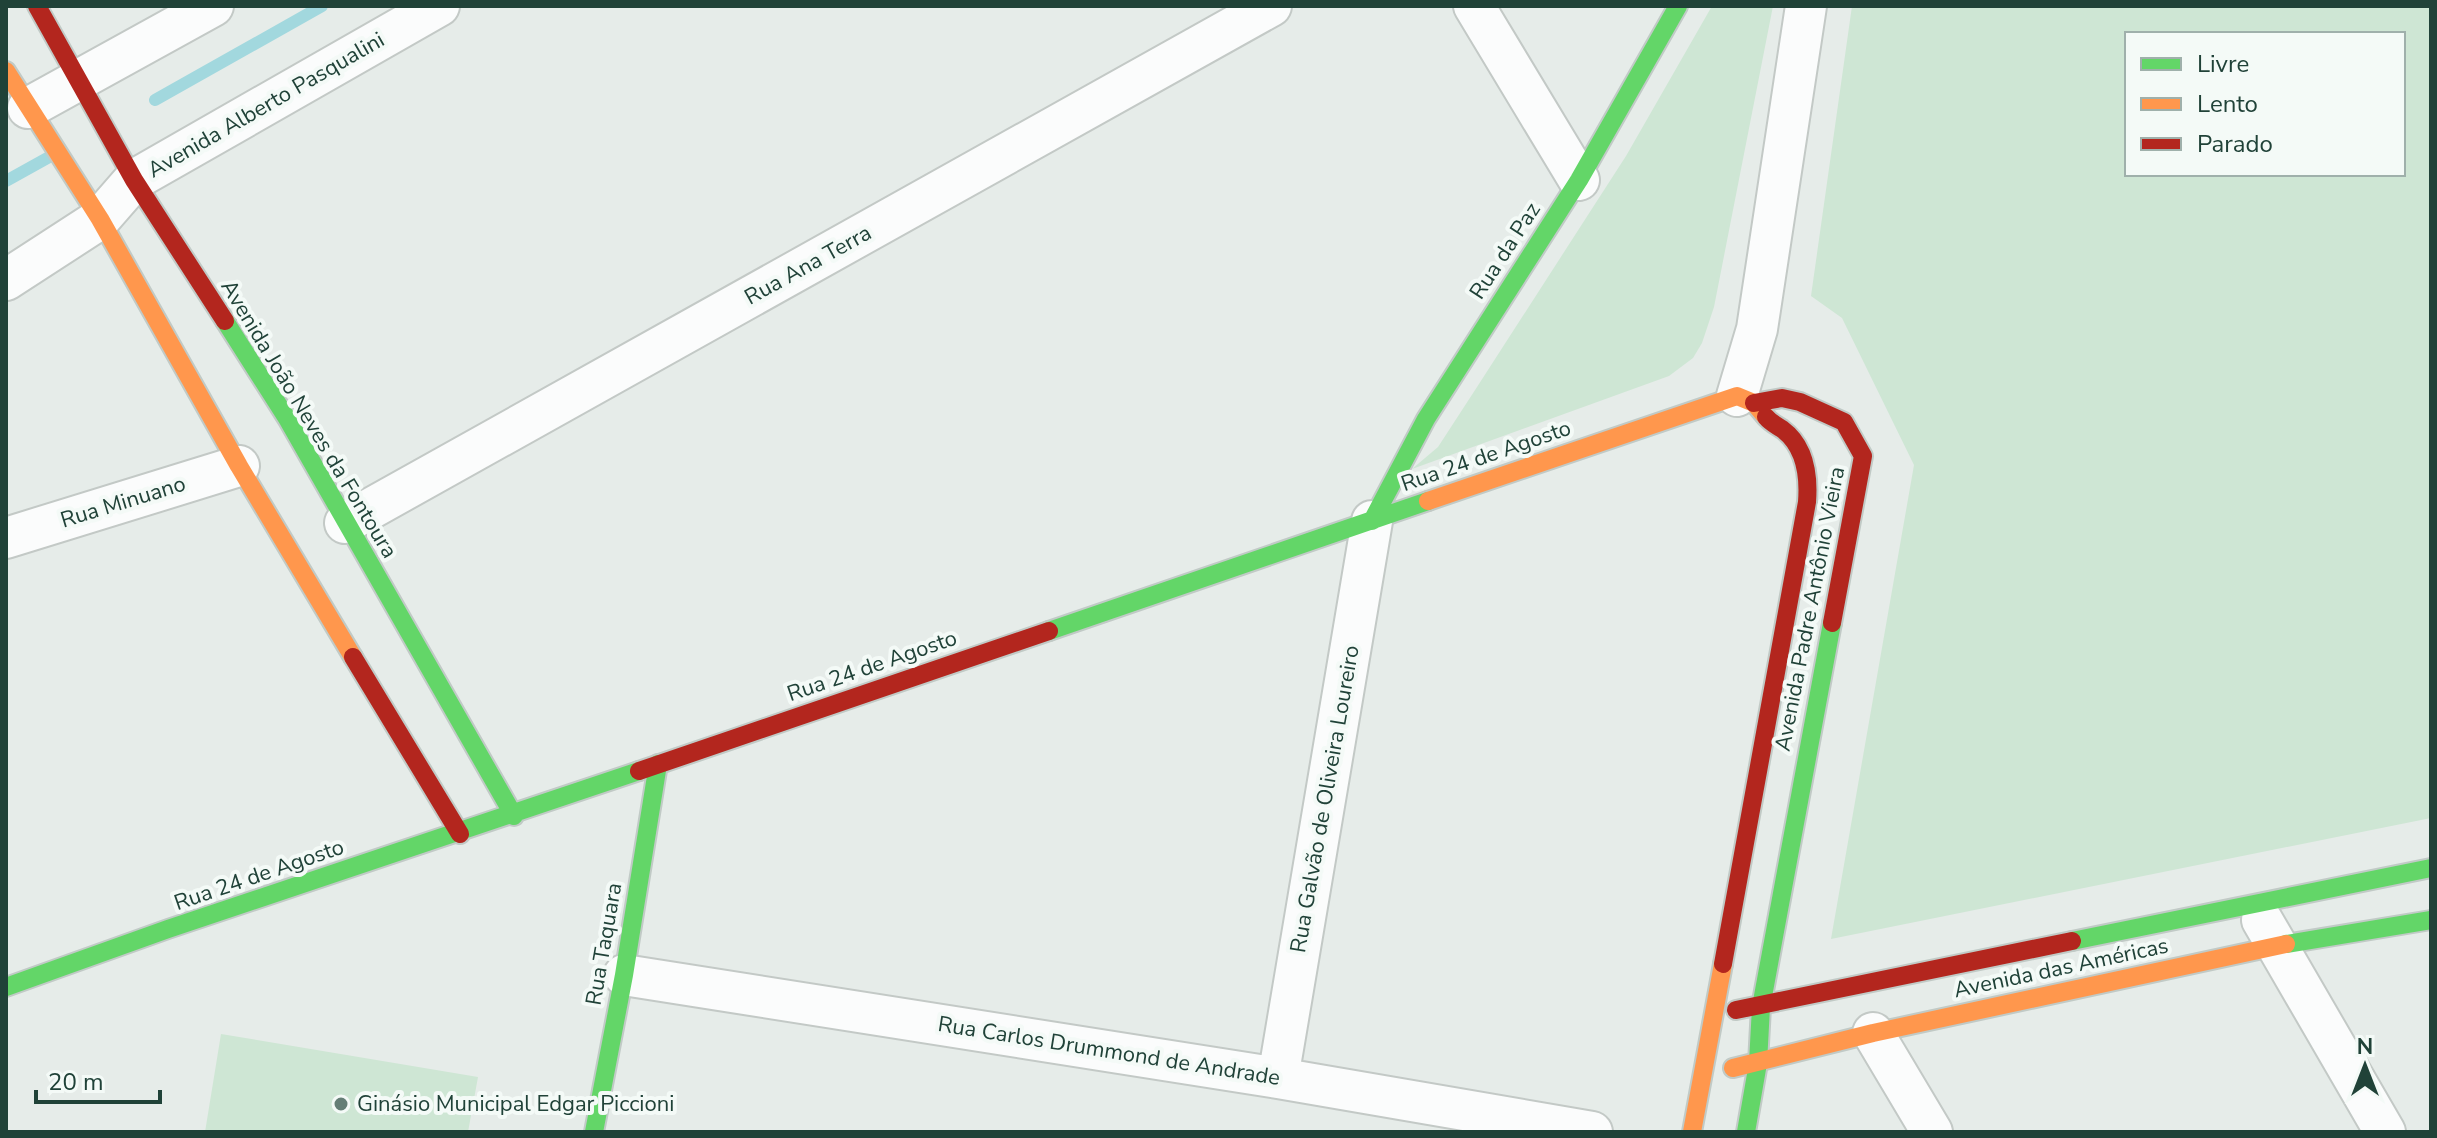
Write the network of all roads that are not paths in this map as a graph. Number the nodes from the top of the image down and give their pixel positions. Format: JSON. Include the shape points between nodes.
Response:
{"nodes":[{"id":1,"x":37,"y":6,"type":"edge"},
{"id":2,"x":213,"y":6,"type":"edge"},
{"id":3,"x":439,"y":6,"type":"edge"},
{"id":4,"x":1271,"y":6,"type":"edge"},
{"id":5,"x":1474,"y":6,"type":"edge"},
{"id":6,"x":1678,"y":6,"type":"edge"},
{"id":7,"x":1806,"y":6,"type":"edge"},
{"id":8,"x":6,"y":71,"type":"edge"},
{"id":9,"x":80,"y":80,"type":"junction"},
{"id":10,"x":28,"y":108,"type":"junction"},
{"id":11,"x":134,"y":180,"type":"junction"},
{"id":12,"x":1579,"y":180,"type":"junction"},
{"id":13,"x":100,"y":219,"type":"junction"},
{"id":14,"x":6,"y":280,"type":"edge"},
{"id":15,"x":1746,"y":399,"type":"junction"},
{"id":16,"x":239,"y":466,"type":"junction"},
{"id":17,"x":1372,"y":521,"type":"junction"},
{"id":18,"x":345,"y":523,"type":"junction"},
{"id":19,"x":6,"y":538,"type":"edge"},
{"id":20,"x":658,"y":764,"type":"junction"},
{"id":21,"x":514,"y":816,"type":"junction"},
{"id":22,"x":460,"y":834,"type":"junction"},
{"id":23,"x":2431,"y":868,"type":"edge"},
{"id":24,"x":2252,"y":903,"type":"junction"},
{"id":25,"x":2431,"y":920,"type":"edge"},
{"id":26,"x":2276,"y":946,"type":"junction"},
{"id":27,"x":624,"y":975,"type":"junction"},
{"id":28,"x":6,"y":987,"type":"edge"},
{"id":29,"x":1761,"y":1007,"type":"junction"},
{"id":30,"x":1714,"y":1013,"type":"junction"},
{"id":31,"x":1873,"y":1033,"type":"junction"},
{"id":32,"x":1758,"y":1063,"type":"junction"},
{"id":33,"x":1703,"y":1073,"type":"junction"},
{"id":34,"x":1278,"y":1078,"type":"junction"},
{"id":35,"x":594,"y":1132,"type":"edge"},
{"id":36,"x":1592,"y":1132,"type":"edge"},
{"id":37,"x":1692,"y":1132,"type":"edge"},
{"id":38,"x":1746,"y":1132,"type":"edge"},
{"id":39,"x":1932,"y":1132,"type":"edge"},
{"id":40,"x":2385,"y":1132,"type":"edge"}],
"edges":[{"from":1,"to":9,"type":"street","name":"Avenida João Neves da Fontoura"},
{"from":2,"to":9,"type":"street"},
{"from":3,"to":11,"type":"street","name":"Avenida Alberto Pasqualini"},
{"from":4,"to":18,"type":"street","name":"Rua Ana Terra"},
{"from":5,"to":12,"type":"street"},
{"from":6,"to":12,"type":"street","name":"Rua da Paz"},
{"from":7,"to":15,"type":"street"},
{"from":8,"to":10,"type":"street"},
{"from":9,"to":10,"type":"street"},
{"from":9,"to":11,"type":"street","name":"Avenida João Neves da Fontoura"},
{"from":10,"to":13,"type":"street"},
{"from":11,"to":13,"type":"street","name":"Avenida Alberto Pasqualini"},
{"from":11,"to":18,"type":"street","name":"Avenida João Neves da Fontoura","via":[[288,420]]},
{"from":12,"to":17,"type":"street","name":"Rua da Paz","via":[[1426,419]]},
{"from":13,"to":14,"type":"street","name":"Avenida Alberto Pasqualini"},
{"from":13,"to":16,"type":"street"},
{"from":15,"to":17,"type":"street","name":"Rua 24 de Agosto"},
{"from":15,"to":29,"type":"street","name":"Avenida Padre Antônio Vieira","via":[[1791,400],[1844,422],[1863,456]]},
{"from":15,"to":30,"type":"street","name":"Avenida Padre Antônio Vieira","via":[[1797,445],[1809,478]]},
{"from":16,"to":19,"type":"street","name":"Rua Minuano"},
{"from":16,"to":22,"type":"street"},
{"from":17,"to":20,"type":"street","name":"Rua 24 de Agosto"},
{"from":17,"to":34,"type":"street","name":"Rua Galvão de Oliveira Loureiro"},
{"from":18,"to":21,"type":"street","name":"Avenida João Neves da Fontoura"},
{"from":20,"to":21,"type":"street","name":"Rua 24 de Agosto"},
{"from":20,"to":27,"type":"street","name":"Rua Taquara"},
{"from":21,"to":22,"type":"street","name":"Rua 24 de Agosto"},
{"from":22,"to":28,"type":"street","name":"Rua 24 de Agosto"},
{"from":23,"to":24,"type":"street","name":"Avenida das Américas"},
{"from":24,"to":26,"type":"street"},
{"from":24,"to":29,"type":"street","name":"Avenida das Américas"},
{"from":25,"to":26,"type":"street","name":"Avenida das Américas"},
{"from":26,"to":31,"type":"street","name":"Avenida das Américas"},
{"from":26,"to":40,"type":"street"},
{"from":27,"to":34,"type":"street","name":"Rua Carlos Drummond de Andrade"},
{"from":27,"to":35,"type":"street","name":"Rua Taquara"},
{"from":29,"to":30,"type":"street","name":"Avenida das Américas"},
{"from":29,"to":32,"type":"street","name":"Avenida Padre Antônio Vieira"},
{"from":30,"to":33,"type":"street","name":"Avenida Padre Antônio Vieira"},
{"from":31,"to":32,"type":"street","name":"Avenida das Américas"},
{"from":31,"to":39,"type":"street"},
{"from":32,"to":33,"type":"street","name":"Avenida das Américas"},
{"from":32,"to":38,"type":"street","name":"Avenida Padre Antônio Vieira"},
{"from":33,"to":37,"type":"street","name":"Avenida Padre Antônio Vieira"},
{"from":34,"to":36,"type":"street","name":"Rua Carlos Drummond de Andrade"}]}
